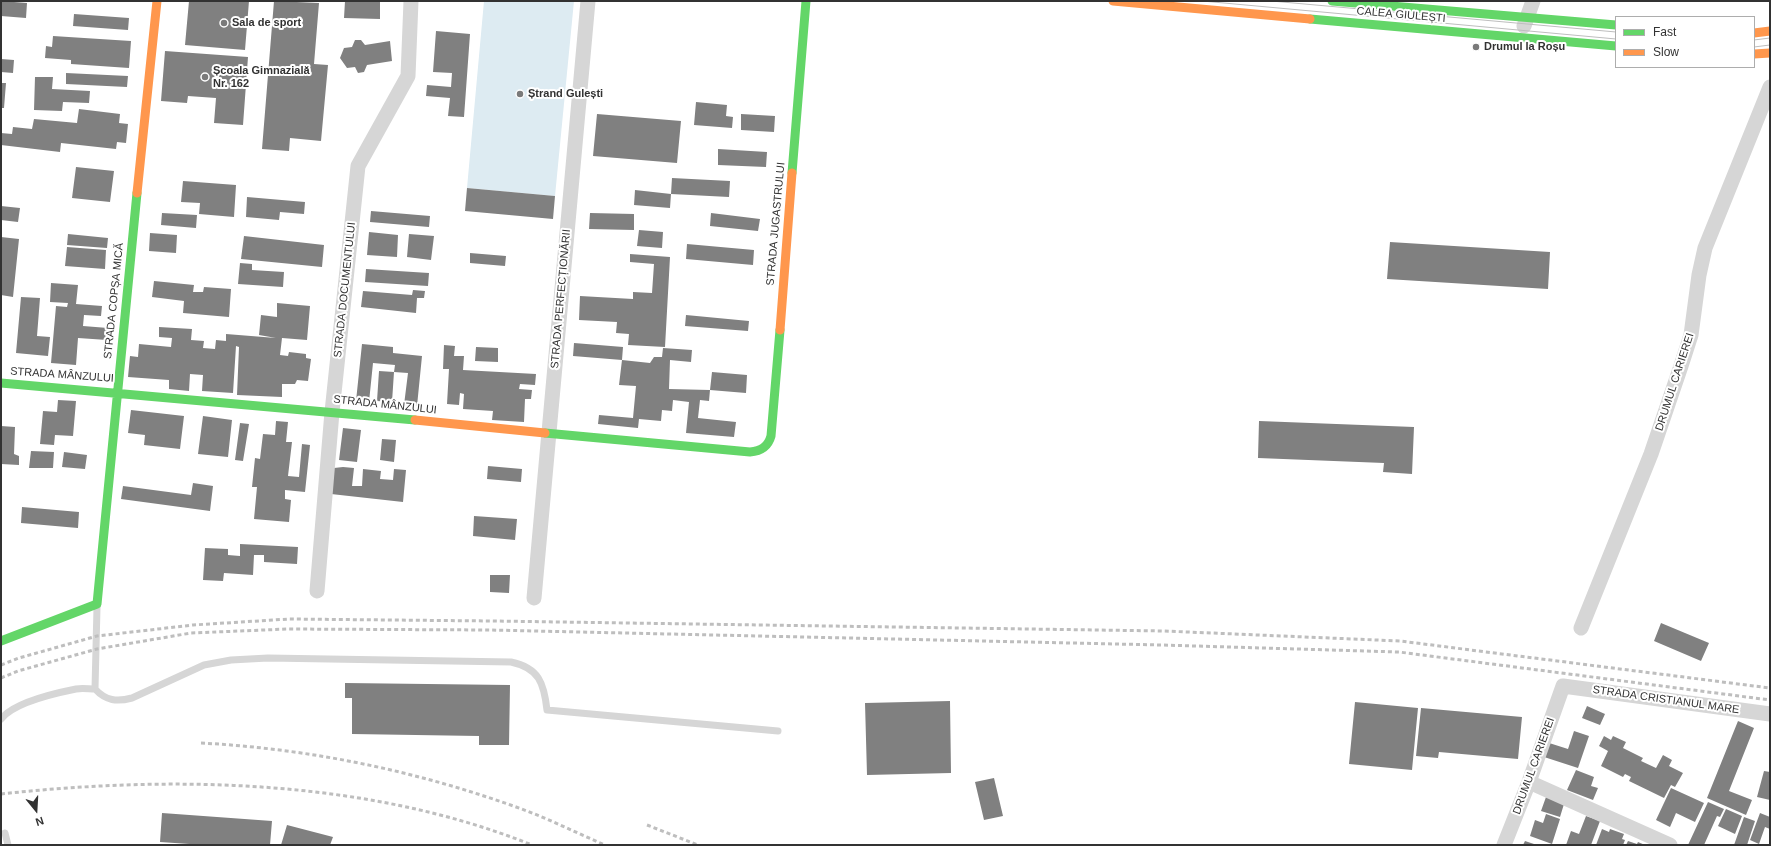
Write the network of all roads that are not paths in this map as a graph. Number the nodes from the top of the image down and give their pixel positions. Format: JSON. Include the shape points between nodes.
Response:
{"nodes":[{"id":1,"x":158,"y":1,"type":"edge"},
{"id":2,"x":411,"y":1,"type":"edge"},
{"id":3,"x":588,"y":1,"type":"edge"},
{"id":4,"x":806,"y":1,"type":"edge"},
{"id":5,"x":1113,"y":1,"type":"edge"},
{"id":6,"x":1332,"y":1,"type":"edge"},
{"id":7,"x":1534,"y":1,"type":"edge"},
{"id":8,"x":1527,"y":17,"type":"junction"},
{"id":9,"x":1615,"y":25,"type":"edge"},
{"id":10,"x":1770,"y":31,"type":"edge"},
{"id":11,"x":1755,"y":33,"type":"edge"},
{"id":12,"x":1520,"y":38,"type":"junction"},
{"id":13,"x":1615,"y":46,"type":"edge"},
{"id":14,"x":1770,"y":53,"type":"edge"},
{"id":15,"x":1755,"y":54,"type":"edge"},
{"id":16,"x":1770,"y":87,"type":"edge"},
{"id":17,"x":1,"y":383,"type":"edge"},
{"id":18,"x":116,"y":391,"type":"junction"},
{"id":19,"x":332,"y":412,"type":"junction"},
{"id":20,"x":548,"y":434,"type":"junction"},
{"id":21,"x":765,"y":448,"type":"joint"},
{"id":22,"x":317,"y":591,"type":"dead end"},
{"id":23,"x":534,"y":598,"type":"dead end"},
{"id":24,"x":97,"y":604,"type":"junction"},
{"id":25,"x":1581,"y":628,"type":"dead end"},
{"id":26,"x":1,"y":641,"type":"edge"},
{"id":27,"x":1563,"y":686,"type":"joint"},
{"id":28,"x":95,"y":689,"type":"junction"},
{"id":29,"x":1770,"y":714,"type":"edge"},
{"id":30,"x":1,"y":719,"type":"edge"},
{"id":31,"x":778,"y":731,"type":"dead end"},
{"id":32,"x":1529,"y":782,"type":"junction"},
{"id":33,"x":5,"y":833,"type":"dead end"},
{"id":34,"x":8,"y":845,"type":"edge"},
{"id":35,"x":1504,"y":845,"type":"edge"},
{"id":36,"x":1670,"y":845,"type":"edge"}],
"edges":[{"from":1,"to":18,"type":"street","name":"STRADA COPȘA MICĂ"},
{"from":2,"to":19,"type":"street","name":"STRADA DOCUMENTULUI","via":[[408,76],[358,166]]},
{"from":3,"to":20,"type":"street","name":"STRADA PERFECȚIONĂRII"},
{"from":4,"to":21,"type":"street","name":"STRADA JUGASTRULUI","via":[[771,436]]},
{"from":5,"to":12,"type":"street","name":"CALEA GIULEȘTI"},
{"from":6,"to":8,"type":"street","name":"CALEA GIULEȘTI"},
{"from":7,"to":8,"type":"street"},
{"from":8,"to":9,"type":"street","name":"CALEA GIULEȘTI"},
{"from":8,"to":12,"type":"street"},
{"from":10,"to":11,"type":"street"},
{"from":12,"to":13,"type":"street","name":"CALEA GIULEȘTI"},
{"from":14,"to":15,"type":"street"},
{"from":16,"to":25,"type":"street","name":"DRUMUL CARIEREI","via":[[1705,248],[1691,335],[1651,454]]},
{"from":17,"to":18,"type":"street","name":"STRADA MÂNZULUI"},
{"from":18,"to":19,"type":"street","name":"STRADA MÂNZULUI"},
{"from":18,"to":24,"type":"street","name":"STRADA COPȘA MICĂ"},
{"from":19,"to":20,"type":"street","name":"STRADA MÂNZULUI"},
{"from":19,"to":22,"type":"street","name":"STRADA DOCUMENTULUI"},
{"from":20,"to":21,"type":"street","name":"STRADA MÂNZULUI","via":[[750,452],[759,452]]},
{"from":20,"to":23,"type":"street","name":"STRADA PERFECȚIONĂRII"},
{"from":24,"to":26,"type":"street"},
{"from":24,"to":28,"type":"lane"},
{"from":27,"to":29,"type":"street","name":"STRADA CRISTIANUL MARE"},
{"from":27,"to":32,"type":"street","name":"DRUMUL CARIEREI"},
{"from":28,"to":30,"type":"lane","via":[[78,689],[34,701],[16,707]]},
{"from":28,"to":31,"type":"lane","via":[[109,700],[120,701],[144,694],[204,665],[250,658],[511,662],[530,668],[536,674],[542,683],[547,710]]},
{"from":32,"to":35,"type":"street","name":"DRUMUL CARIEREI"},
{"from":32,"to":36,"type":"street"},
{"from":33,"to":34,"type":"lane"}]}
